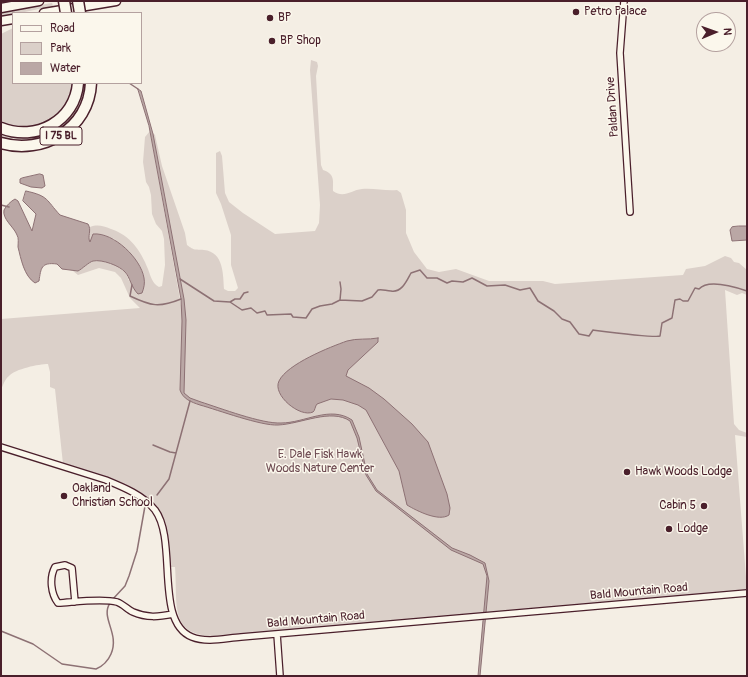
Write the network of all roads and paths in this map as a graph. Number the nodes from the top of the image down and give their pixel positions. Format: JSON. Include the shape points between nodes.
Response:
{"nodes":[{"id":1,"x":39,"y":1,"type":"edge"},
{"id":2,"x":64,"y":1,"type":"edge"},
{"id":3,"x":78,"y":1,"type":"edge"},
{"id":4,"x":116,"y":1,"type":"edge"},
{"id":5,"x":624,"y":1,"type":"edge"},
{"id":6,"x":1,"y":8,"type":"edge"},
{"id":7,"x":50,"y":12,"type":"edge"},
{"id":8,"x":66,"y":12,"type":"edge"},
{"id":9,"x":80,"y":12,"type":"edge"},
{"id":10,"x":12,"y":19,"type":"edge"},
{"id":11,"x":1,"y":21,"type":"edge"},
{"id":12,"x":78,"y":84,"type":"edge"},
{"id":13,"x":91,"y":84,"type":"edge"},
{"id":14,"x":1,"y":128,"type":"edge"},
{"id":15,"x":1,"y":143,"type":"edge"},
{"id":16,"x":630,"y":212,"type":"dead end"},
{"id":17,"x":1,"y":447,"type":"edge"},
{"id":18,"x":747,"y":593,"type":"edge"},
{"id":19,"x":75,"y":602,"type":"junction"},
{"id":20,"x":173,"y":614,"type":"junction"},
{"id":21,"x":277,"y":634,"type":"junction"},
{"id":22,"x":280,"y":676,"type":"edge"}],
"edges":[{"from":1,"to":6,"type":"main road"},
{"from":2,"to":8,"type":"highway","bridge":true},
{"from":3,"to":9,"type":"highway","bridge":true},
{"from":4,"to":7,"type":"main road"},
{"from":5,"to":16,"type":"street","name":"Paldan Drive","via":[[620,54]]},
{"from":10,"to":11,"type":"main road"},
{"from":12,"to":14,"type":"highway","via":[[72,105],[54,124],[26,133]]},
{"from":13,"to":15,"type":"highway","number":"I 75 BL","via":[[85,110],[61,136],[31,146]]},
{"from":17,"to":20,"type":"street","name":"Bald Mountain Road","via":[[106,480],[146,501],[154,509],[164,529],[168,590]]},
{"from":18,"to":21,"type":"street","name":"Bald Mountain Road"},
{"from":19,"to":19,"type":"street","via":[[72,568],[65,565],[55,567],[52,573],[53,596],[58,603]]},
{"from":19,"to":20,"type":"street","via":[[118,602],[133,612],[152,618]]},
{"from":20,"to":21,"type":"street","name":"Bald Mountain Road","via":[[180,628],[198,639]]},
{"from":21,"to":22,"type":"street"}]}
